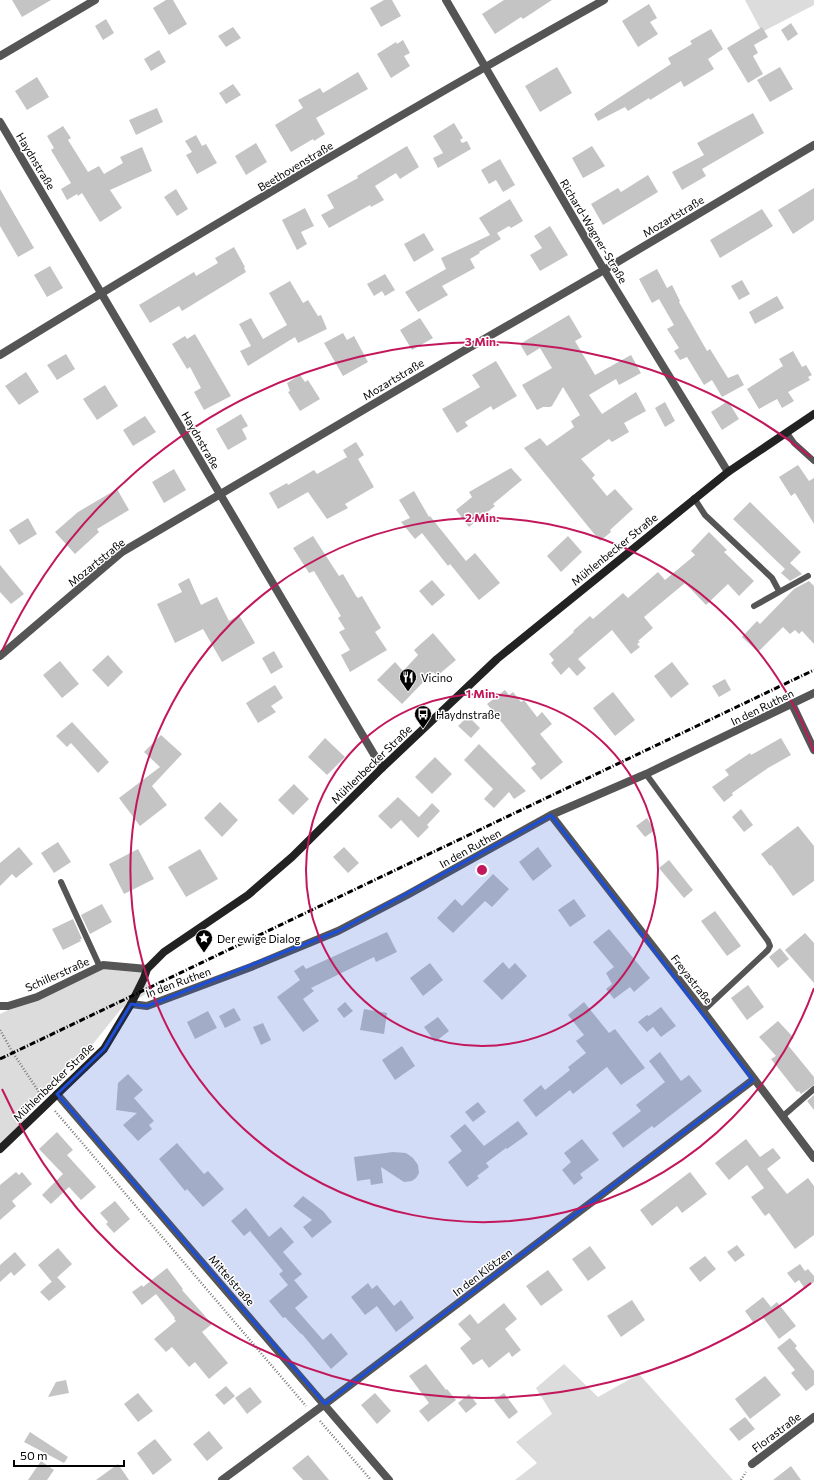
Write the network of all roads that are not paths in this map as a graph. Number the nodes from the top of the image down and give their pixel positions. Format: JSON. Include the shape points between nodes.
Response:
{"nodes":[{"id":1,"x":94,"y":0,"type":"edge"},
{"id":2,"x":446,"y":0,"type":"edge"},
{"id":3,"x":604,"y":0,"type":"edge"},
{"id":4,"x":0,"y":56,"type":"edge"},
{"id":5,"x":485,"y":66,"type":"junction"},
{"id":6,"x":0,"y":122,"type":"edge"},
{"id":7,"x":814,"y":144,"type":"edge"},
{"id":8,"x":604,"y":270,"type":"junction"},
{"id":9,"x":102,"y":293,"type":"junction"},
{"id":10,"x":0,"y":355,"type":"edge"},
{"id":11,"x":814,"y":414,"type":"edge"},
{"id":12,"x":787,"y":433,"type":"junction"},
{"id":13,"x":814,"y":461,"type":"edge"},
{"id":14,"x":728,"y":472,"type":"junction"},
{"id":15,"x":220,"y":495,"type":"junction"},
{"id":16,"x":694,"y":498,"type":"junction"},
{"id":17,"x":808,"y":576,"type":"dead end"},
{"id":18,"x":779,"y":591,"type":"junction"},
{"id":19,"x":754,"y":606,"type":"dead end"},
{"id":20,"x":0,"y":656,"type":"edge"},
{"id":21,"x":814,"y":694,"type":"edge"},
{"id":22,"x":792,"y":704,"type":"junction"},
{"id":23,"x":814,"y":750,"type":"edge"},
{"id":24,"x":382,"y":768,"type":"junction"},
{"id":25,"x":646,"y":774,"type":"junction"},
{"id":26,"x":551,"y":815,"type":"junction"},
{"id":27,"x":61,"y":882,"type":"dead end"},
{"id":28,"x":100,"y":967,"type":"junction"},
{"id":29,"x":147,"y":969,"type":"junction"},
{"id":30,"x":131,"y":1004,"type":"junction"},
{"id":31,"x":0,"y":1006,"type":"edge"},
{"id":32,"x":703,"y":1011,"type":"junction"},
{"id":33,"x":753,"y":1080,"type":"junction"},
{"id":34,"x":814,"y":1090,"type":"edge"},
{"id":35,"x":57,"y":1094,"type":"junction"},
{"id":36,"x":783,"y":1116,"type":"junction"},
{"id":37,"x":0,"y":1149,"type":"edge"},
{"id":38,"x":814,"y":1158,"type":"edge"},
{"id":39,"x":325,"y":1404,"type":"junction"},
{"id":40,"x":814,"y":1417,"type":"edge"},
{"id":41,"x":752,"y":1464,"type":"dead end"},
{"id":42,"x":222,"y":1480,"type":"edge"},
{"id":43,"x":389,"y":1480,"type":"edge"}],
"edges":[{"from":1,"to":4,"type":"street"},
{"from":2,"to":5,"type":"street","name":"Richard-Wagner-Straße"},
{"from":3,"to":5,"type":"street","name":"Beethovenstraße"},
{"from":5,"to":8,"type":"street","name":"Richard-Wagner-Straße"},
{"from":5,"to":9,"type":"street","name":"Beethovenstraße"},
{"from":6,"to":9,"type":"street","name":"Haydnstraße"},
{"from":7,"to":8,"type":"street","name":"Mozartstraße"},
{"from":8,"to":14,"type":"street","name":"Richard-Wagner-Straße"},
{"from":8,"to":15,"type":"street","name":"Mozartstraße"},
{"from":9,"to":10,"type":"street","name":"Beethovenstraße"},
{"from":9,"to":15,"type":"street","name":"Haydnstraße"},
{"from":11,"to":12,"type":"main road","name":"Mühlenbecker Straße"},
{"from":12,"to":13,"type":"lane"},
{"from":12,"to":14,"type":"main road","name":"Mühlenbecker Straße"},
{"from":14,"to":16,"type":"main road","name":"Mühlenbecker Straße"},
{"from":15,"to":20,"type":"street","name":"Mozartstraße","via":[[122,552]]},
{"from":15,"to":24,"type":"street","name":"Haydnstraße"},
{"from":16,"to":18,"type":"lane","via":[[705,515],[772,578]]},
{"from":16,"to":24,"type":"main road","name":"Mühlenbecker Straße","via":[[497,659]]},
{"from":17,"to":18,"type":"lane"},
{"from":18,"to":19,"type":"lane"},
{"from":21,"to":22,"type":"street","name":"In den Ruthen"},
{"from":22,"to":23,"type":"street"},
{"from":22,"to":25,"type":"street","name":"In den Ruthen"},
{"from":24,"to":29,"type":"main road","name":"Mühlenbecker Straße","via":[[292,857],[248,895],[164,952]]},
{"from":25,"to":26,"type":"street","name":"In den Ruthen"},
{"from":25,"to":32,"type":"lane","via":[[770,946]]},
{"from":26,"to":30,"type":"street","name":"In den Ruthen","via":[[338,931],[147,1006]]},
{"from":26,"to":32,"type":"street","name":"Freyastraße"},
{"from":27,"to":28,"type":"lane"},
{"from":28,"to":29,"type":"street","name":"Schillerstraße","via":[[104,965]]},
{"from":28,"to":31,"type":"street","name":"Schillerstraße","via":[[37,997]]},
{"from":29,"to":30,"type":"main road","name":"Mühlenbecker Straße"},
{"from":30,"to":35,"type":"main road","name":"Mühlenbecker Straße","via":[[104,1049]]},
{"from":32,"to":33,"type":"street","name":"Freyastraße"},
{"from":33,"to":36,"type":"street","name":"Freyastraße"},
{"from":33,"to":39,"type":"street","name":"In den Klötzen"},
{"from":34,"to":36,"type":"lane"},
{"from":35,"to":37,"type":"main road","name":"Mühlenbecker Straße"},
{"from":35,"to":39,"type":"street","name":"Mittelstraße"},
{"from":36,"to":38,"type":"street","name":"Freyastraße"},
{"from":39,"to":42,"type":"street","name":"In den Klötzen"},
{"from":39,"to":43,"type":"street","name":"Mittelstraße"},
{"from":40,"to":41,"type":"street","name":"Florastraße"}]}
